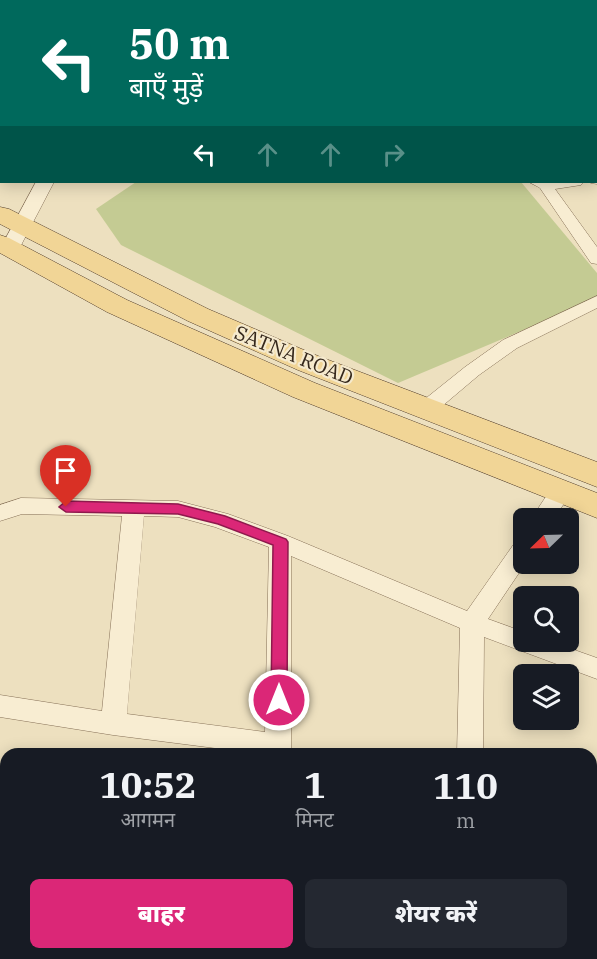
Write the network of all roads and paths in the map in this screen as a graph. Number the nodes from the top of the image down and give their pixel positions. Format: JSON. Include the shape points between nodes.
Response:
{"nodes":[{"id":1,"x":44,"y":183,"type":"edge"},
{"id":2,"x":541,"y":183,"type":"edge"},
{"id":3,"x":8,"y":233,"type":"edge"},
{"id":4,"x":597,"y":259,"type":"edge"},
{"id":5,"x":597,"y":300,"type":"edge"},
{"id":6,"x":427,"y":408,"type":"junction"},
{"id":7,"x":597,"y":474,"type":"edge"},
{"id":8,"x":561,"y":491,"type":"junction"},
{"id":9,"x":597,"y":506,"type":"edge"},
{"id":10,"x":134,"y":507,"type":"junction"},
{"id":11,"x":549,"y":508,"type":"edge"},
{"id":12,"x":0,"y":513,"type":"edge"},
{"id":13,"x":280,"y":542,"type":"junction"},
{"id":14,"x":513,"y":563,"type":"edge"},
{"id":15,"x":472,"y":623,"type":"junction"},
{"id":16,"x":513,"y":638,"type":"edge"},
{"id":17,"x":551,"y":652,"type":"edge"},
{"id":18,"x":597,"y":669,"type":"edge"},
{"id":19,"x":0,"y":706,"type":"edge"},
{"id":20,"x":113,"y":724,"type":"junction"},
{"id":21,"x":265,"y":748,"type":"edge"},
{"id":22,"x":278,"y":748,"type":"edge"},
{"id":23,"x":470,"y":748,"type":"edge"}],
"edges":[{"from":1,"to":3,"type":"street"},
{"from":2,"to":4,"type":"street"},
{"from":3,"to":6,"type":"main road","name":"SATNA ROAD","via":[[308,363]]},
{"from":3,"to":8,"type":"main road","via":[[117,306],[304,390]]},
{"from":5,"to":6,"type":"street","via":[[510,344]]},
{"from":6,"to":7,"type":"main road","name":"SATNA ROAD"},
{"from":8,"to":9,"type":"main road"},
{"from":8,"to":11,"type":"street"},
{"from":10,"to":12,"type":"street","via":[[21,506]]},
{"from":10,"to":13,"type":"street","via":[[178,509]]},
{"from":10,"to":20,"type":"street"},
{"from":13,"to":15,"type":"street"},
{"from":13,"to":22,"type":"street"},
{"from":14,"to":15,"type":"street"},
{"from":15,"to":16,"type":"street"},
{"from":15,"to":23,"type":"street"},
{"from":17,"to":18,"type":"street"},
{"from":19,"to":20,"type":"street"},
{"from":20,"to":21,"type":"street"}]}
